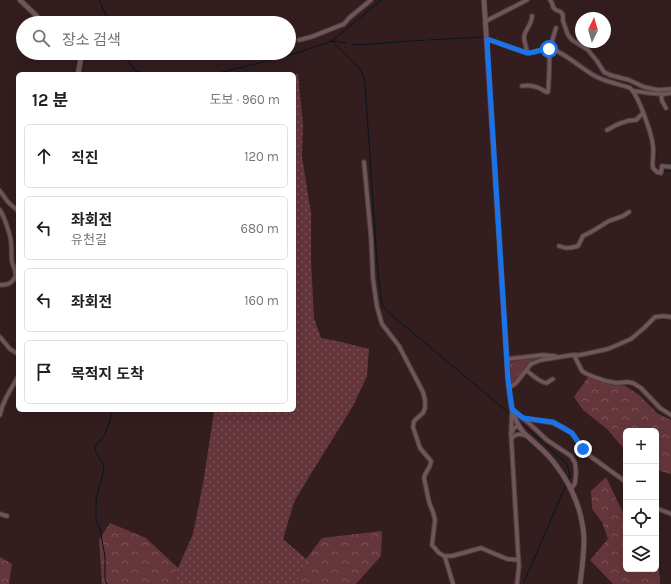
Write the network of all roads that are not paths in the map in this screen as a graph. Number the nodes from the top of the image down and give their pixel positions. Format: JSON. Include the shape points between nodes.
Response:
{"nodes":[{"id":1,"x":20,"y":0,"type":"edge"},
{"id":2,"x":371,"y":0,"type":"edge"},
{"id":3,"x":484,"y":0,"type":"edge"},
{"id":4,"x":527,"y":0,"type":"edge"},
{"id":5,"x":550,"y":0,"type":"edge"},
{"id":6,"x":37,"y":16,"type":"edge"},
{"id":7,"x":532,"y":16,"type":"dead end"},
{"id":8,"x":486,"y":21,"type":"junction"},
{"id":9,"x":556,"y":28,"type":"dead end"},
{"id":10,"x":299,"y":40,"type":"dead end"},
{"id":11,"x":487,"y":40,"type":"junction"},
{"id":12,"x":548,"y":49,"type":"junction"},
{"id":13,"x":527,"y":53,"type":"junction"},
{"id":14,"x":81,"y":60,"type":"edge"},
{"id":15,"x":78,"y":72,"type":"edge"},
{"id":16,"x":522,"y":86,"type":"dead end"},
{"id":17,"x":671,"y":89,"type":"edge"},
{"id":18,"x":633,"y":91,"type":"junction"},
{"id":19,"x":671,"y":93,"type":"edge"},
{"id":20,"x":661,"y":94,"type":"junction"},
{"id":21,"x":666,"y":108,"type":"dead end"},
{"id":22,"x":643,"y":113,"type":"junction"},
{"id":23,"x":607,"y":130,"type":"dead end"},
{"id":24,"x":364,"y":162,"type":"dead end"},
{"id":25,"x":671,"y":167,"type":"edge"},
{"id":26,"x":0,"y":191,"type":"edge"},
{"id":27,"x":16,"y":209,"type":"edge"},
{"id":28,"x":0,"y":210,"type":"edge"},
{"id":29,"x":629,"y":212,"type":"dead end"},
{"id":30,"x":559,"y":246,"type":"dead end"},
{"id":31,"x":0,"y":285,"type":"edge"},
{"id":32,"x":671,"y":317,"type":"edge"},
{"id":33,"x":0,"y":337,"type":"edge"},
{"id":34,"x":16,"y":353,"type":"edge"},
{"id":35,"x":574,"y":355,"type":"junction"},
{"id":36,"x":558,"y":357,"type":"junction"},
{"id":37,"x":507,"y":358,"type":"junction"},
{"id":38,"x":526,"y":370,"type":"junction"},
{"id":39,"x":553,"y":379,"type":"dead end"},
{"id":40,"x":16,"y":380,"type":"edge"},
{"id":41,"x":509,"y":388,"type":"junction"},
{"id":42,"x":512,"y":409,"type":"junction"},
{"id":43,"x":0,"y":414,"type":"edge"},
{"id":44,"x":671,"y":415,"type":"edge"},
{"id":45,"x":523,"y":418,"type":"junction"},
{"id":46,"x":519,"y":424,"type":"junction"},
{"id":47,"x":512,"y":436,"type":"junction"},
{"id":48,"x":528,"y":437,"type":"junction"},
{"id":49,"x":623,"y":480,"type":"edge"},
{"id":50,"x":570,"y":487,"type":"junction"},
{"id":51,"x":659,"y":509,"type":"edge"},
{"id":52,"x":0,"y":514,"type":"edge"},
{"id":53,"x":671,"y":514,"type":"edge"},
{"id":54,"x":7,"y":516,"type":"dead end"},
{"id":55,"x":446,"y":557,"type":"junction"},
{"id":56,"x":518,"y":560,"type":"junction"},
{"id":57,"x":452,"y":584,"type":"edge"},
{"id":58,"x":517,"y":584,"type":"edge"},
{"id":59,"x":580,"y":584,"type":"edge"}],
"edges":[{"from":1,"to":6,"type":"street"},
{"from":2,"to":10,"type":"street","via":[[344,24]]},
{"from":3,"to":8,"type":"street"},
{"from":4,"to":8,"type":"street"},
{"from":5,"to":17,"type":"street","via":[[553,7],[563,15],[568,35],[588,50],[604,72],[644,87]]},
{"from":7,"to":13,"type":"street","via":[[532,22],[525,32]]},
{"from":8,"to":11,"type":"street"},
{"from":9,"to":12,"type":"street","via":[[552,41],[547,46]]},
{"from":11,"to":13,"type":"street"},
{"from":11,"to":37,"type":"street"},
{"from":12,"to":13,"type":"street"},
{"from":12,"to":16,"type":"street","via":[[548,92],[531,86]]},
{"from":12,"to":18,"type":"street","via":[[561,54],[597,78]]},
{"from":14,"to":15,"type":"street"},
{"from":18,"to":20,"type":"street"},
{"from":18,"to":22,"type":"street"},
{"from":19,"to":20,"type":"street"},
{"from":20,"to":21,"type":"street"},
{"from":22,"to":23,"type":"street","via":[[636,120],[621,122]]},
{"from":22,"to":25,"type":"street","via":[[652,142],[654,168],[661,173],[662,166]]},
{"from":24,"to":55,"type":"street","via":[[377,307],[382,324],[399,346],[423,392],[425,408],[413,425],[421,450],[432,461],[424,478],[428,502],[435,520],[432,545]]},
{"from":26,"to":27,"type":"street"},
{"from":28,"to":31,"type":"street","via":[[12,241],[12,258],[16,273],[12,282]]},
{"from":29,"to":30,"type":"street","via":[[583,236],[578,246]]},
{"from":32,"to":35,"type":"street","via":[[655,317],[631,339],[608,349]]},
{"from":33,"to":34,"type":"street"},
{"from":35,"to":36,"type":"street"},
{"from":35,"to":44,"type":"street","via":[[582,371],[606,381],[634,383]]},
{"from":36,"to":37,"type":"street","via":[[543,355]]},
{"from":36,"to":38,"type":"street","via":[[535,362]]},
{"from":37,"to":41,"type":"street"},
{"from":38,"to":39,"type":"street","via":[[544,383]]},
{"from":38,"to":41,"type":"street"},
{"from":40,"to":43,"type":"street","via":[[2,405]]},
{"from":41,"to":42,"type":"street"},
{"from":42,"to":45,"type":"street"},
{"from":42,"to":46,"type":"street"},
{"from":42,"to":47,"type":"street"},
{"from":45,"to":49,"type":"street","via":[[553,422],[572,433],[590,456]]},
{"from":45,"to":50,"type":"street","via":[[547,440],[571,456],[576,472],[574,483]]},
{"from":46,"to":47,"type":"street","via":[[513,430]]},
{"from":46,"to":48,"type":"street"},
{"from":47,"to":48,"type":"street","via":[[518,434]]},
{"from":47,"to":56,"type":"street"},
{"from":48,"to":50,"type":"street","via":[[553,461]]},
{"from":50,"to":59,"type":"street","via":[[583,526],[584,555]]},
{"from":51,"to":53,"type":"street"},
{"from":52,"to":54,"type":"street"},
{"from":55,"to":56,"type":"street","via":[[481,548],[502,558]]},
{"from":55,"to":57,"type":"street"},
{"from":56,"to":58,"type":"street"}]}
